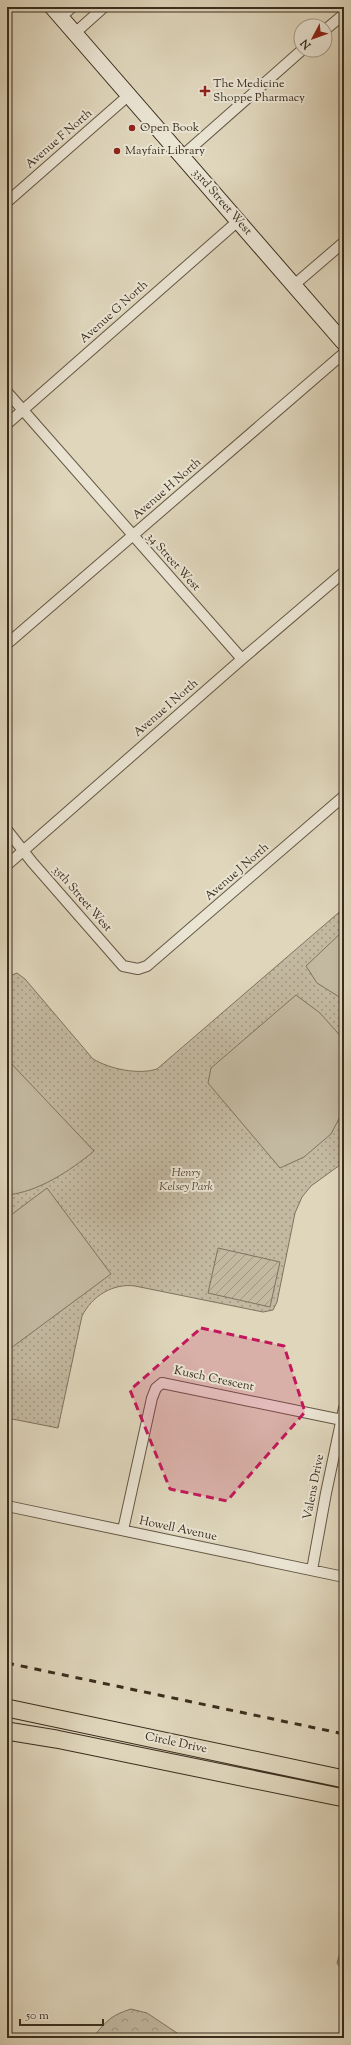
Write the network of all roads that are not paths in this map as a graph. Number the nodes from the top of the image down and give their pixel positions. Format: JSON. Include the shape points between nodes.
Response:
{"nodes":[{"id":1,"x":104,"y":7,"type":"edge"},
{"id":2,"x":62,"y":10,"type":"edge"},
{"id":3,"x":344,"y":14,"type":"edge"},
{"id":4,"x":333,"y":23,"type":"edge"},
{"id":5,"x":75,"y":33,"type":"junction"},
{"id":6,"x":293,"y":58,"type":"edge"},
{"id":7,"x":129,"y":95,"type":"junction"},
{"id":8,"x":182,"y":156,"type":"junction"},
{"id":9,"x":7,"y":202,"type":"edge"},
{"id":10,"x":238,"y":221,"type":"junction"},
{"id":11,"x":344,"y":242,"type":"edge"},
{"id":12,"x":294,"y":284,"type":"junction"},
{"id":13,"x":344,"y":343,"type":"edge"},
{"id":14,"x":344,"y":353,"type":"edge"},
{"id":15,"x":7,"y":392,"type":"edge"},
{"id":16,"x":23,"y":410,"type":"junction"},
{"id":17,"x":7,"y":424,"type":"edge"},
{"id":18,"x":132,"y":536,"type":"junction"},
{"id":19,"x":344,"y":572,"type":"edge"},
{"id":20,"x":7,"y":644,"type":"edge"},
{"id":21,"x":242,"y":659,"type":"junction"},
{"id":22,"x":344,"y":796,"type":"edge"},
{"id":23,"x":7,"y":830,"type":"edge"},
{"id":24,"x":24,"y":851,"type":"junction"},
{"id":25,"x":7,"y":865,"type":"edge"},
{"id":26,"x":147,"y":966,"type":"joint"},
{"id":27,"x":344,"y":1408,"type":"edge"},
{"id":28,"x":342,"y":1420,"type":"junction"},
{"id":29,"x":7,"y":1506,"type":"edge"},
{"id":30,"x":123,"y":1530,"type":"junction"},
{"id":31,"x":312,"y":1570,"type":"junction"},
{"id":32,"x":344,"y":1577,"type":"edge"},
{"id":33,"x":7,"y":1708,"type":"edge"},
{"id":34,"x":7,"y":1731,"type":"edge"},
{"id":35,"x":344,"y":1779,"type":"edge"},
{"id":36,"x":344,"y":1798,"type":"edge"}],
"edges":[{"from":1,"to":5,"type":"street"},
{"from":2,"to":5,"type":"main road","name":"33rd Street West"},
{"from":3,"to":4,"type":"street"},
{"from":5,"to":7,"type":"main road","name":"33rd Street West"},
{"from":6,"to":8,"type":"street"},
{"from":7,"to":8,"type":"main road","name":"33rd Street West"},
{"from":7,"to":9,"type":"street","name":"Avenue F North"},
{"from":8,"to":10,"type":"main road","name":"33rd Street West"},
{"from":10,"to":12,"type":"main road","name":"33rd Street West"},
{"from":10,"to":16,"type":"street","name":"Avenue G North"},
{"from":11,"to":12,"type":"street"},
{"from":12,"to":13,"type":"main road","name":"33rd Street West"},
{"from":14,"to":18,"type":"street","name":"Avenue H North"},
{"from":15,"to":16,"type":"street","name":"34 Street West"},
{"from":16,"to":17,"type":"street","name":"Avenue G North"},
{"from":16,"to":18,"type":"street","name":"34 Street West"},
{"from":18,"to":20,"type":"street","name":"Avenue H North"},
{"from":18,"to":21,"type":"street","name":"34 Street West"},
{"from":19,"to":21,"type":"street","name":"Avenue I North"},
{"from":21,"to":24,"type":"street","name":"Avenue I North"},
{"from":22,"to":26,"type":"street","name":"Avenue J North"},
{"from":23,"to":24,"type":"street","name":"35th Street West"},
{"from":24,"to":25,"type":"street","name":"Avenue I North"},
{"from":24,"to":26,"type":"street","name":"35th Street West","via":[[123,966],[138,969]]},
{"from":27,"to":28,"type":"street","name":"Valens Drive"},
{"from":28,"to":30,"type":"street","name":"Kusch Crescent","via":[[162,1382],[152,1398]]},
{"from":28,"to":31,"type":"street","name":"Valens Drive"},
{"from":29,"to":30,"type":"street","name":"Howell Avenue"},
{"from":30,"to":31,"type":"street","name":"Howell Avenue"},
{"from":31,"to":32,"type":"street","name":"Howell Avenue"},
{"from":33,"to":35,"type":"highway","name":"Circle Drive"},
{"from":34,"to":36,"type":"highway","name":"Circle Drive"}]}
